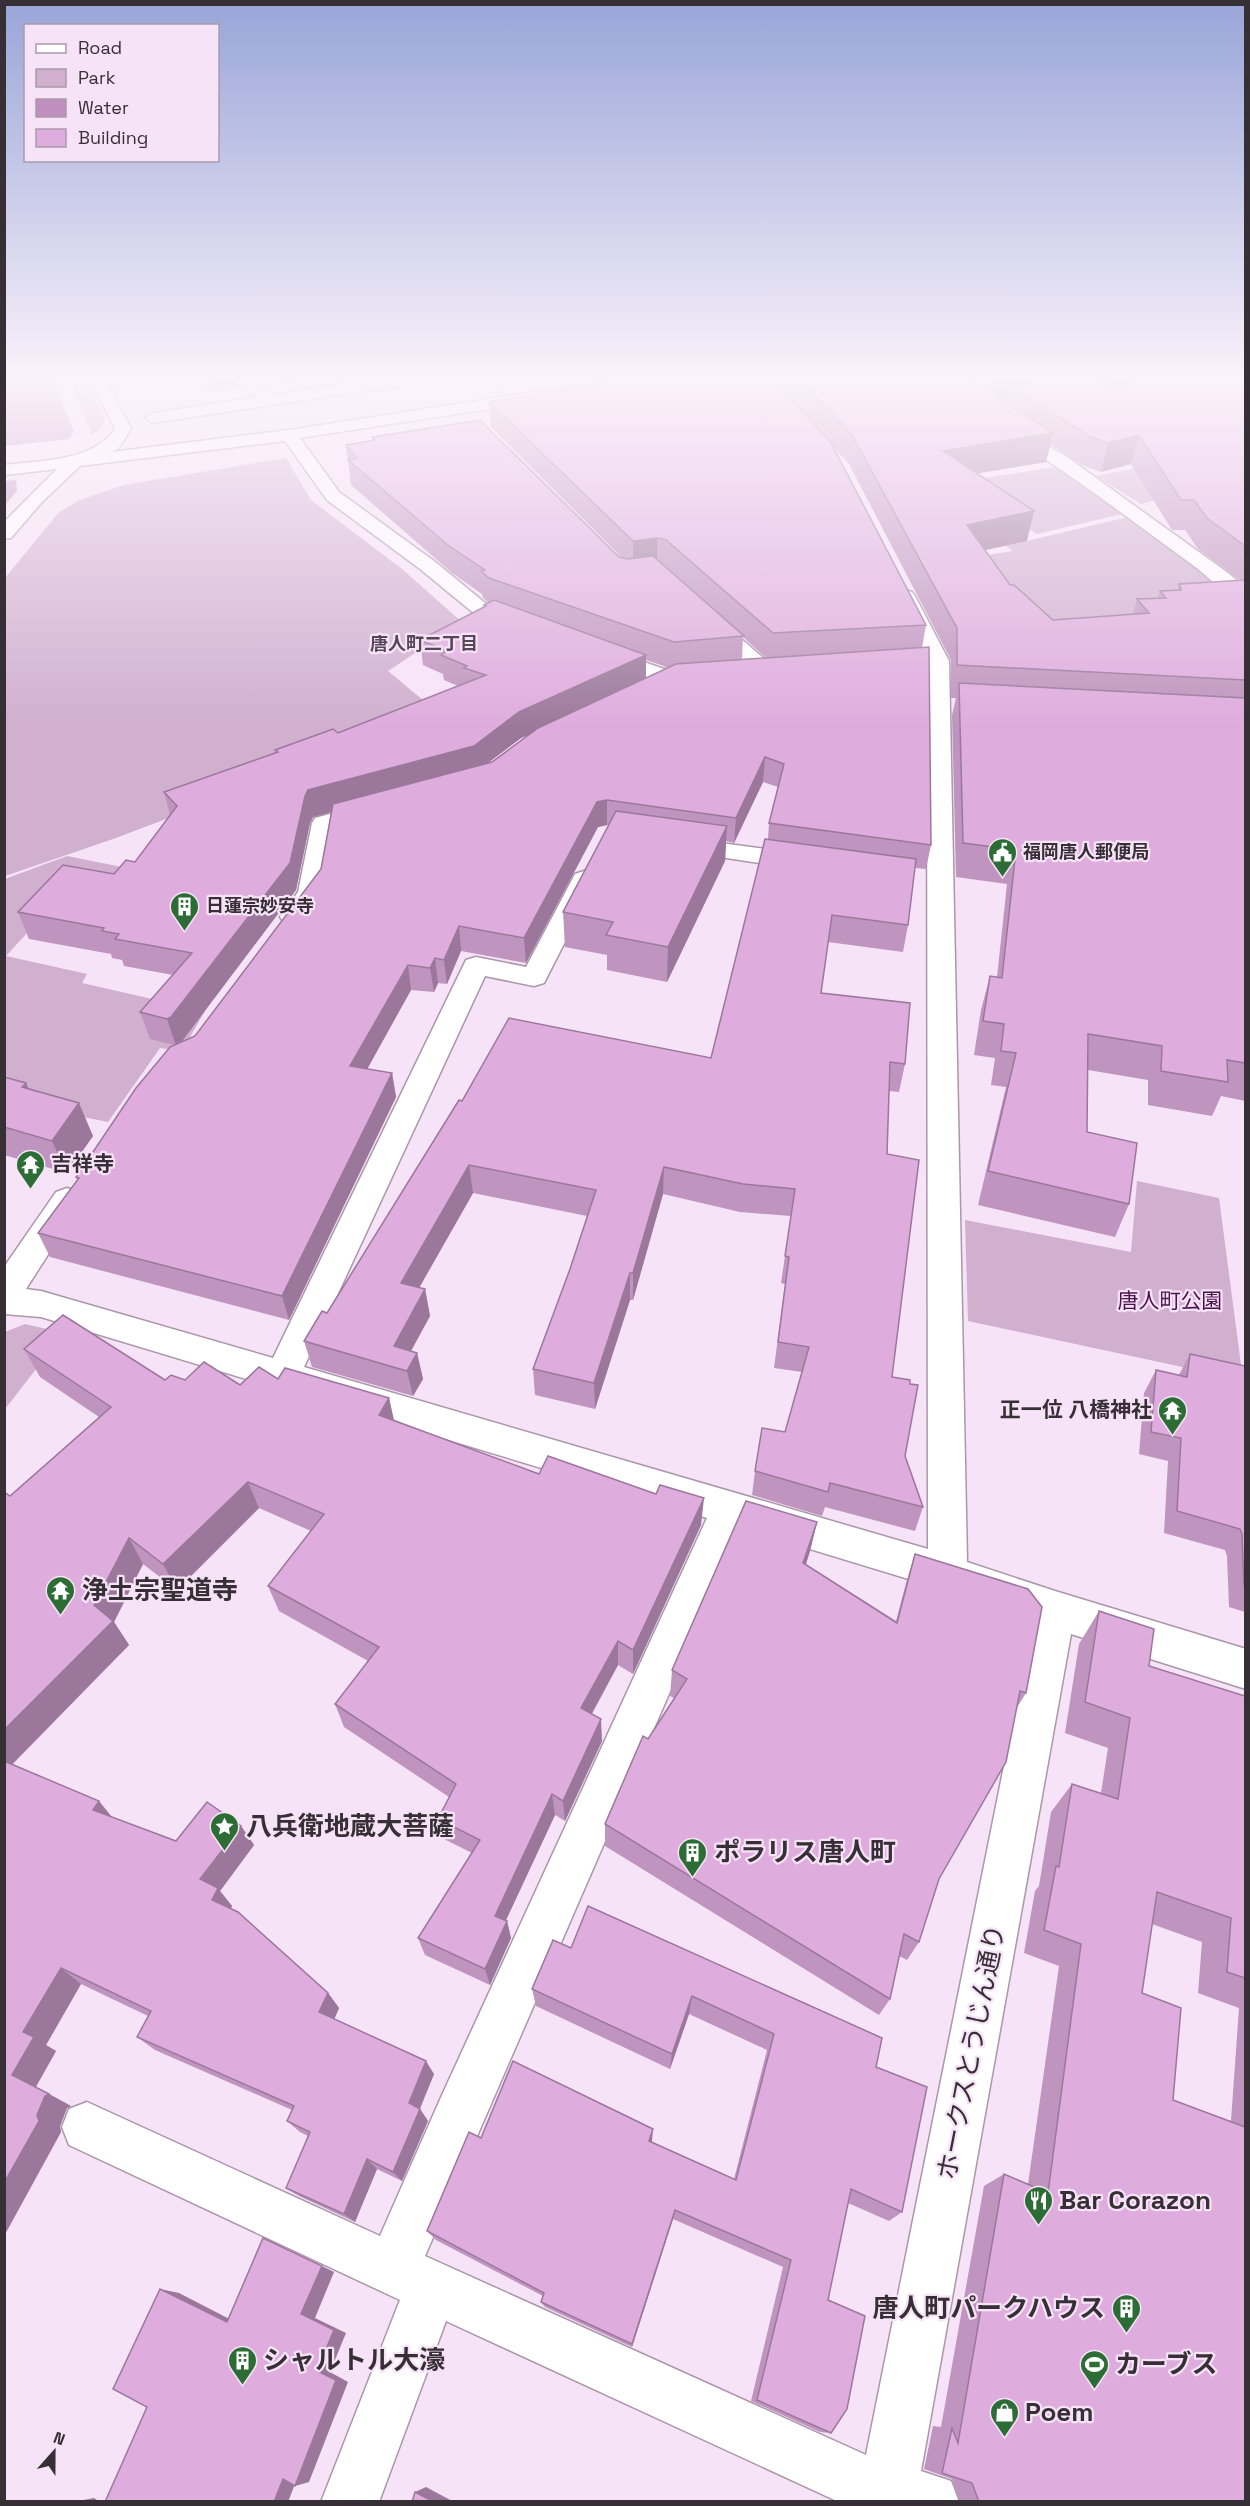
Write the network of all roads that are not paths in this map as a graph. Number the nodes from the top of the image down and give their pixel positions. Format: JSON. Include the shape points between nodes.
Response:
{"nodes":[{"id":1,"x":39,"y":495,"type":"edge"},
{"id":2,"x":332,"y":495,"type":"edge"},
{"id":3,"x":1108,"y":495,"type":"edge"},
{"id":4,"x":4,"y":534,"type":"edge"},
{"id":5,"x":896,"y":578,"type":"edge"},
{"id":6,"x":1245,"y":599,"type":"edge"},
{"id":7,"x":698,"y":611,"type":"edge"},
{"id":8,"x":538,"y":631,"type":"edge"},
{"id":9,"x":582,"y":647,"type":"edge"},
{"id":10,"x":810,"y":668,"type":"edge"},
{"id":11,"x":765,"y":671,"type":"junction"},
{"id":12,"x":742,"y":673,"type":"edge"},
{"id":13,"x":718,"y":675,"type":"edge"},
{"id":14,"x":671,"y":679,"type":"junction"},
{"id":15,"x":638,"y":694,"type":"edge"},
{"id":16,"x":393,"y":804,"type":"edge"},
{"id":17,"x":654,"y":841,"type":"edge"},
{"id":18,"x":597,"y":855,"type":"edge"},
{"id":19,"x":830,"y":865,"type":"edge"},
{"id":20,"x":912,"y":877,"type":"edge"},
{"id":21,"x":939,"y":881,"type":"junction"},
{"id":22,"x":276,"y":939,"type":"edge"},
{"id":23,"x":78,"y":1184,"type":"edge"},
{"id":24,"x":4,"y":1299,"type":"edge"},
{"id":25,"x":282,"y":1376,"type":"junction"},
{"id":26,"x":730,"y":1509,"type":"junction"},
{"id":27,"x":948,"y":1573,"type":"junction"},
{"id":28,"x":1055,"y":1610,"type":"junction"},
{"id":29,"x":1245,"y":1669,"type":"edge"},
{"id":30,"x":87,"y":2127,"type":"dead end"},
{"id":31,"x":412,"y":2278,"type":"junction"},
{"id":32,"x":901,"y":2499,"type":"edge"},
{"id":33,"x":350,"y":2502,"type":"edge"}],
"edges":[{"from":1,"to":4,"type":"street"},
{"from":2,"to":8,"type":"street","via":[[483,610]]},
{"from":3,"to":6,"type":"street","via":[[1221,577]]},
{"from":5,"to":21,"type":"street","via":[[950,707]]},
{"from":7,"to":11,"type":"street"},
{"from":9,"to":14,"type":"street"},
{"from":10,"to":11,"type":"street"},
{"from":11,"to":12,"type":"street"},
{"from":13,"to":14,"type":"street"},
{"from":14,"to":15,"type":"street"},
{"from":16,"to":22,"type":"street","via":[[324,823],[311,892]]},
{"from":17,"to":19,"type":"street"},
{"from":18,"to":25,"type":"street","via":[[534,977],[476,966]]},
{"from":20,"to":21,"type":"street"},
{"from":21,"to":27,"type":"street"},
{"from":23,"to":24,"type":"street"},
{"from":24,"to":25,"type":"street","via":[[41,1304]]},
{"from":25,"to":26,"type":"street"},
{"from":26,"to":27,"type":"street"},
{"from":26,"to":31,"type":"street","via":[[460,2114]]},
{"from":27,"to":28,"type":"street"},
{"from":28,"to":29,"type":"street"},
{"from":28,"to":32,"type":"street","name":"ホークスとうじん通り"},
{"from":30,"to":31,"type":"street"},
{"from":31,"to":32,"type":"street"},
{"from":31,"to":33,"type":"street"}]}
